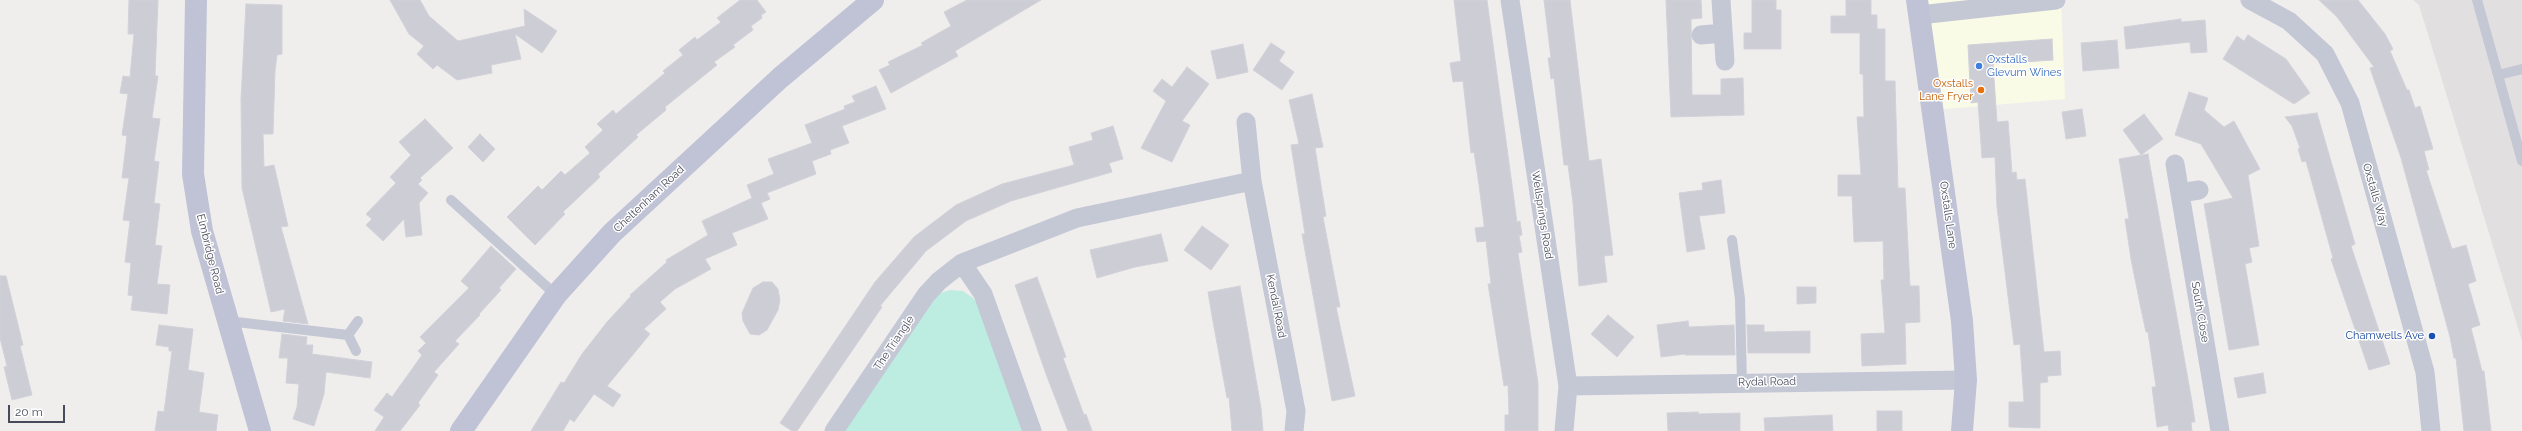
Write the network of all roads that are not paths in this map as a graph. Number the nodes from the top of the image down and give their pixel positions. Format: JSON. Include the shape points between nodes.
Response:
{"nodes":[{"id":1,"x":196,"y":0,"type":"edge"},
{"id":2,"x":873,"y":0,"type":"edge"},
{"id":3,"x":1510,"y":0,"type":"edge"},
{"id":4,"x":1721,"y":0,"type":"edge"},
{"id":5,"x":2056,"y":0,"type":"edge"},
{"id":6,"x":2250,"y":0,"type":"edge"},
{"id":7,"x":2477,"y":0,"type":"edge"},
{"id":8,"x":1918,"y":8,"type":"edge"},
{"id":9,"x":1723,"y":33,"type":"junction"},
{"id":10,"x":1701,"y":35,"type":"dead end"},
{"id":11,"x":1725,"y":60,"type":"dead end"},
{"id":12,"x":2522,"y":69,"type":"edge"},
{"id":13,"x":2498,"y":75,"type":"junction"},
{"id":14,"x":1246,"y":122,"type":"dead end"},
{"id":15,"x":2522,"y":161,"type":"edge"},
{"id":16,"x":2175,"y":164,"type":"dead end"},
{"id":17,"x":1252,"y":180,"type":"junction"},
{"id":18,"x":2199,"y":190,"type":"dead end"},
{"id":19,"x":2180,"y":193,"type":"junction"},
{"id":20,"x":451,"y":200,"type":"dead end"},
{"id":21,"x":1732,"y":240,"type":"dead end"},
{"id":22,"x":962,"y":264,"type":"junction"},
{"id":23,"x":556,"y":295,"type":"junction"},
{"id":24,"x":228,"y":321,"type":"junction"},
{"id":25,"x":358,"y":321,"type":"dead end"},
{"id":26,"x":348,"y":335,"type":"junction"},
{"id":27,"x":356,"y":351,"type":"dead end"},
{"id":28,"x":1966,"y":380,"type":"junction"},
{"id":29,"x":1742,"y":383,"type":"junction"},
{"id":30,"x":1568,"y":386,"type":"junction"},
{"id":31,"x":260,"y":431,"type":"edge"},
{"id":32,"x":461,"y":431,"type":"edge"},
{"id":33,"x":834,"y":431,"type":"edge"},
{"id":34,"x":1032,"y":431,"type":"edge"},
{"id":35,"x":1294,"y":431,"type":"edge"},
{"id":36,"x":1564,"y":431,"type":"edge"},
{"id":37,"x":1962,"y":431,"type":"edge"},
{"id":38,"x":2220,"y":431,"type":"edge"},
{"id":39,"x":2431,"y":431,"type":"edge"}],
"edges":[{"from":1,"to":24,"type":"street","name":"Elmbridge Road","via":[[193,174],[202,231]]},
{"from":2,"to":23,"type":"street","name":"Cheltenham Road","via":[[780,78],[634,213]]},
{"from":3,"to":30,"type":"street","name":"Wellsprings Road"},
{"from":4,"to":9,"type":"street"},
{"from":5,"to":8,"type":"street"},
{"from":6,"to":39,"type":"street","name":"Oxstalls Way","via":[[2289,21],[2325,54],[2350,103],[2425,372]]},
{"from":7,"to":13,"type":"lane"},
{"from":8,"to":28,"type":"street","name":"Oxstalls Lane","via":[[1962,321]]},
{"from":9,"to":10,"type":"street"},
{"from":9,"to":11,"type":"street"},
{"from":12,"to":13,"type":"lane"},
{"from":13,"to":15,"type":"lane"},
{"from":14,"to":17,"type":"street","name":"Kendal Road"},
{"from":16,"to":19,"type":"street","name":"South Close"},
{"from":17,"to":22,"type":"street","name":"The Triangle","via":[[1077,218]]},
{"from":17,"to":35,"type":"street","name":"Kendal Road","via":[[1296,411]]},
{"from":18,"to":19,"type":"street"},
{"from":19,"to":38,"type":"street","name":"South Close"},
{"from":20,"to":23,"type":"lane"},
{"from":21,"to":29,"type":"lane","via":[[1740,299]]},
{"from":22,"to":33,"type":"street","name":"The Triangle","via":[[939,281],[926,295]]},
{"from":22,"to":34,"type":"street","via":[[983,294]]},
{"from":23,"to":32,"type":"street","name":"Cheltenham Road"},
{"from":24,"to":26,"type":"lane"},
{"from":24,"to":31,"type":"street","name":"Elmbridge Road"},
{"from":25,"to":26,"type":"lane"},
{"from":26,"to":27,"type":"lane"},
{"from":28,"to":29,"type":"street","name":"Rydal Road"},
{"from":28,"to":37,"type":"street","name":"Oxstalls Lane"},
{"from":29,"to":30,"type":"street","name":"Rydal Road"},
{"from":30,"to":36,"type":"street","name":"Wellsprings Road"}]}
